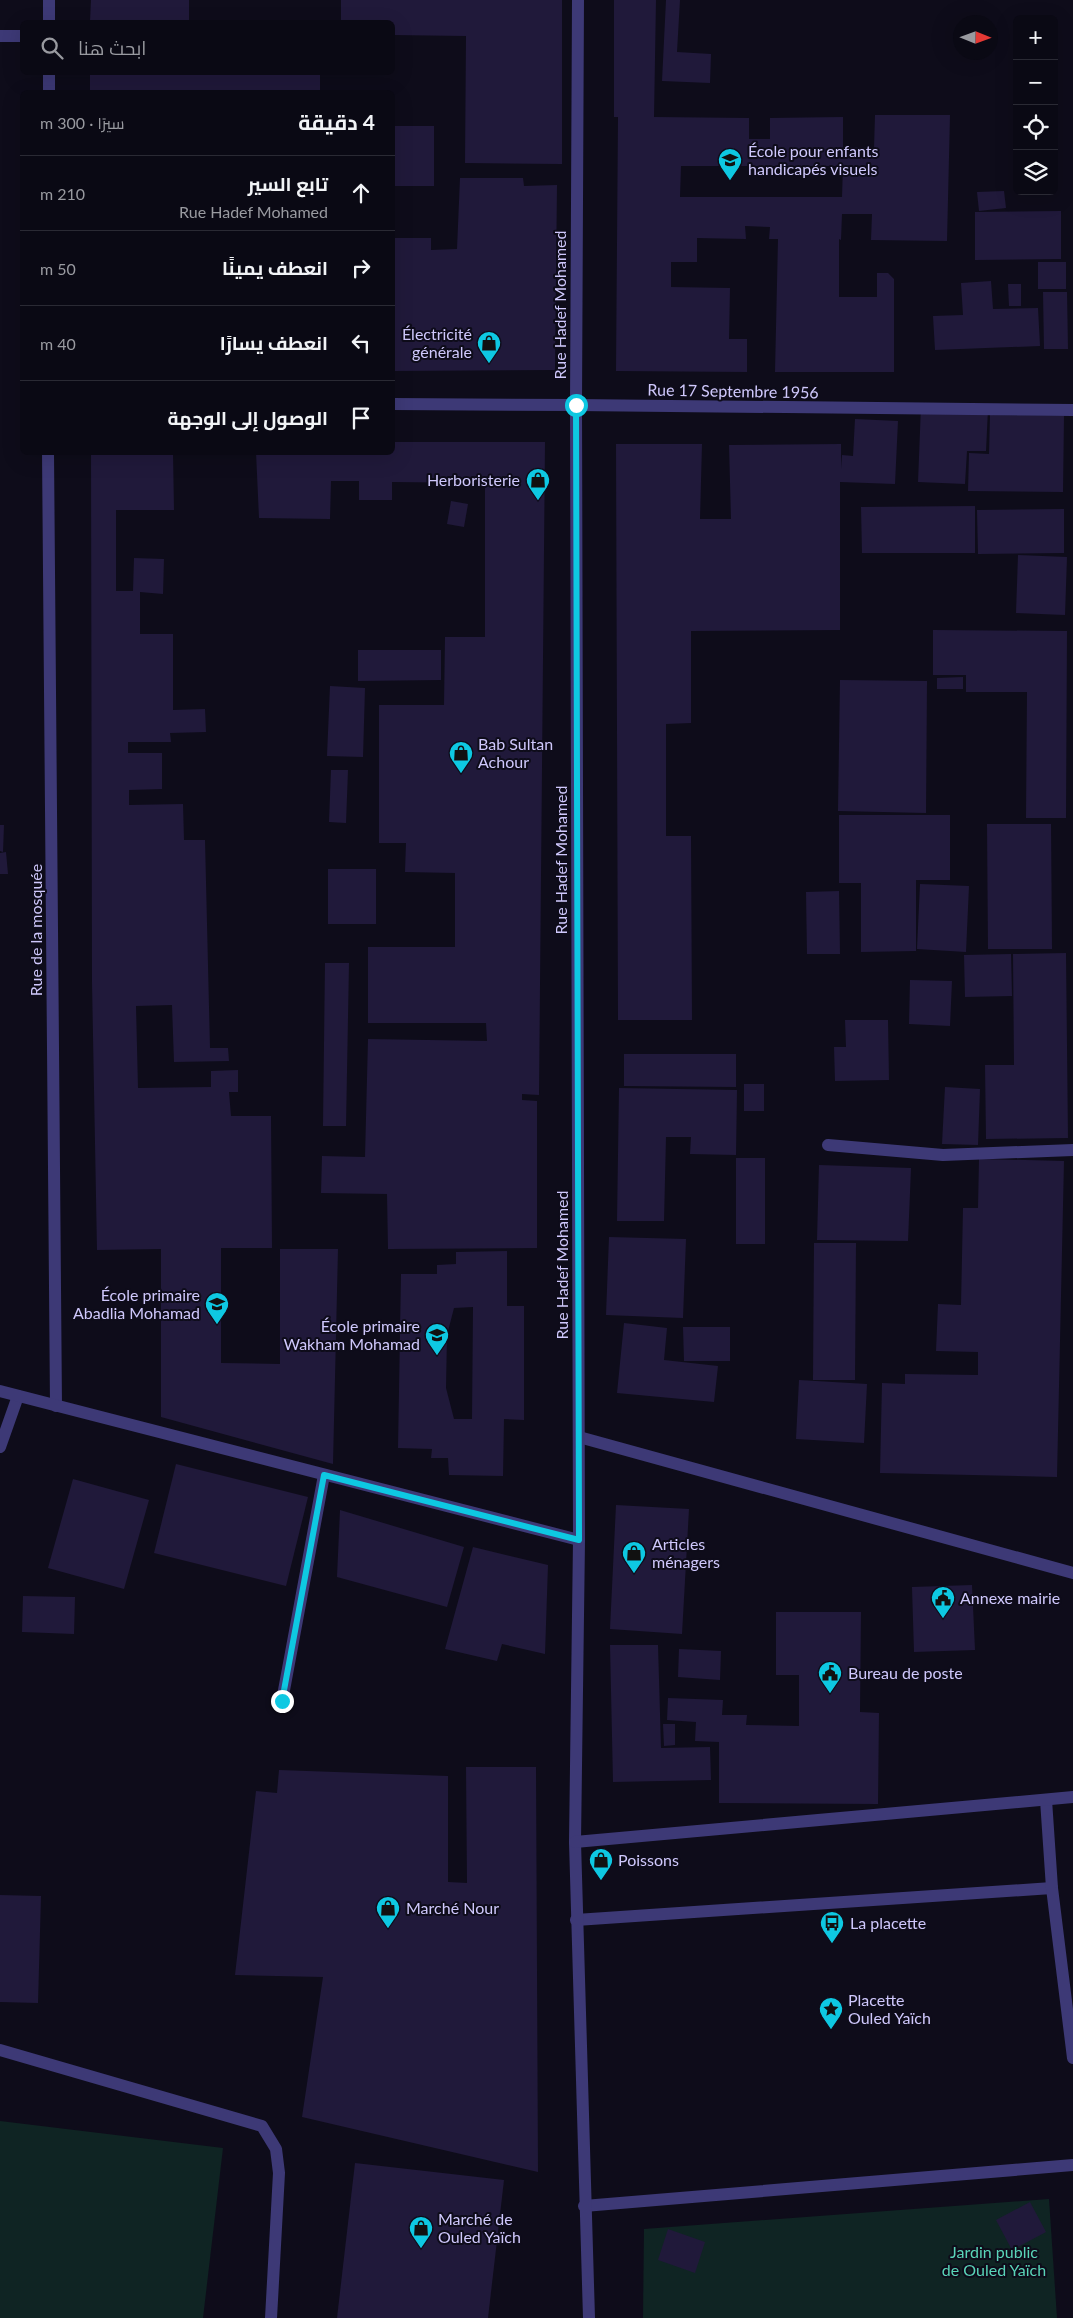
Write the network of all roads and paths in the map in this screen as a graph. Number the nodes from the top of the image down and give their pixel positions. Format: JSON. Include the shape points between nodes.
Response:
{"nodes":[{"id":1,"x":49,"y":0,"type":"edge"},
{"id":2,"x":578,"y":0,"type":"edge"},
{"id":3,"x":49,"y":20,"type":"edge"},
{"id":4,"x":0,"y":36,"type":"edge"},
{"id":5,"x":20,"y":36,"type":"edge"},
{"id":6,"x":49,"y":75,"type":"edge"},
{"id":7,"x":48,"y":90,"type":"edge"},
{"id":8,"x":395,"y":404,"type":"edge"},
{"id":9,"x":576,"y":405,"type":"junction"},
{"id":10,"x":1073,"y":410,"type":"edge"},
{"id":11,"x":48,"y":455,"type":"edge"},
{"id":12,"x":828,"y":1145,"type":"dead end"},
{"id":13,"x":1073,"y":1150,"type":"edge"},
{"id":14,"x":0,"y":1391,"type":"edge"},
{"id":15,"x":18,"y":1396,"type":"junction"},
{"id":16,"x":56,"y":1406,"type":"junction"},
{"id":17,"x":579,"y":1437,"type":"junction"},
{"id":18,"x":0,"y":1447,"type":"edge"},
{"id":19,"x":324,"y":1475,"type":"junction"},
{"id":20,"x":579,"y":1540,"type":"junction"},
{"id":21,"x":1073,"y":1573,"type":"edge"},
{"id":22,"x":282,"y":1701,"type":"dead end"},
{"id":23,"x":1073,"y":1797,"type":"edge"},
{"id":24,"x":1046,"y":1800,"type":"junction"},
{"id":25,"x":575,"y":1842,"type":"junction"},
{"id":26,"x":1052,"y":1888,"type":"junction"},
{"id":27,"x":576,"y":1920,"type":"junction"},
{"id":28,"x":0,"y":2050,"type":"edge"},
{"id":29,"x":1073,"y":2058,"type":"edge"},
{"id":30,"x":1073,"y":2165,"type":"edge"},
{"id":31,"x":584,"y":2206,"type":"junction"},
{"id":32,"x":270,"y":2318,"type":"edge"},
{"id":33,"x":588,"y":2318,"type":"edge"}],
"edges":[{"from":1,"to":3,"type":"street"},
{"from":2,"to":9,"type":"street","name":"Rue Hadef Mohamed"},
{"from":4,"to":5,"type":"street"},
{"from":6,"to":7,"type":"street"},
{"from":8,"to":9,"type":"street","name":"Rue 17 Septembre 1956"},
{"from":9,"to":10,"type":"street","name":"Rue 17 Septembre 1956"},
{"from":9,"to":17,"type":"street","name":"Rue Hadef Mohamed"},
{"from":11,"to":16,"type":"street","name":"Rue de la mosquée"},
{"from":12,"to":13,"type":"street","via":[[943,1155]]},
{"from":14,"to":15,"type":"street"},
{"from":15,"to":16,"type":"street"},
{"from":15,"to":18,"type":"street"},
{"from":16,"to":19,"type":"street"},
{"from":17,"to":20,"type":"street","name":"Rue Hadef Mohamed"},
{"from":17,"to":21,"type":"street"},
{"from":19,"to":20,"type":"street"},
{"from":19,"to":22,"type":"street"},
{"from":20,"to":25,"type":"street","name":"Rue Hadef Mohamed"},
{"from":23,"to":24,"type":"street"},
{"from":24,"to":25,"type":"street"},
{"from":24,"to":26,"type":"street"},
{"from":25,"to":27,"type":"street","name":"Rue Hadef Mohamed"},
{"from":26,"to":27,"type":"street"},
{"from":26,"to":29,"type":"street"},
{"from":27,"to":31,"type":"street","name":"Rue Hadef Mohamed"},
{"from":28,"to":32,"type":"street","via":[[262,2126],[276,2149],[279,2173]]},
{"from":30,"to":31,"type":"street"},
{"from":31,"to":33,"type":"street","name":"Rue Hadef Mohamed"}]}
